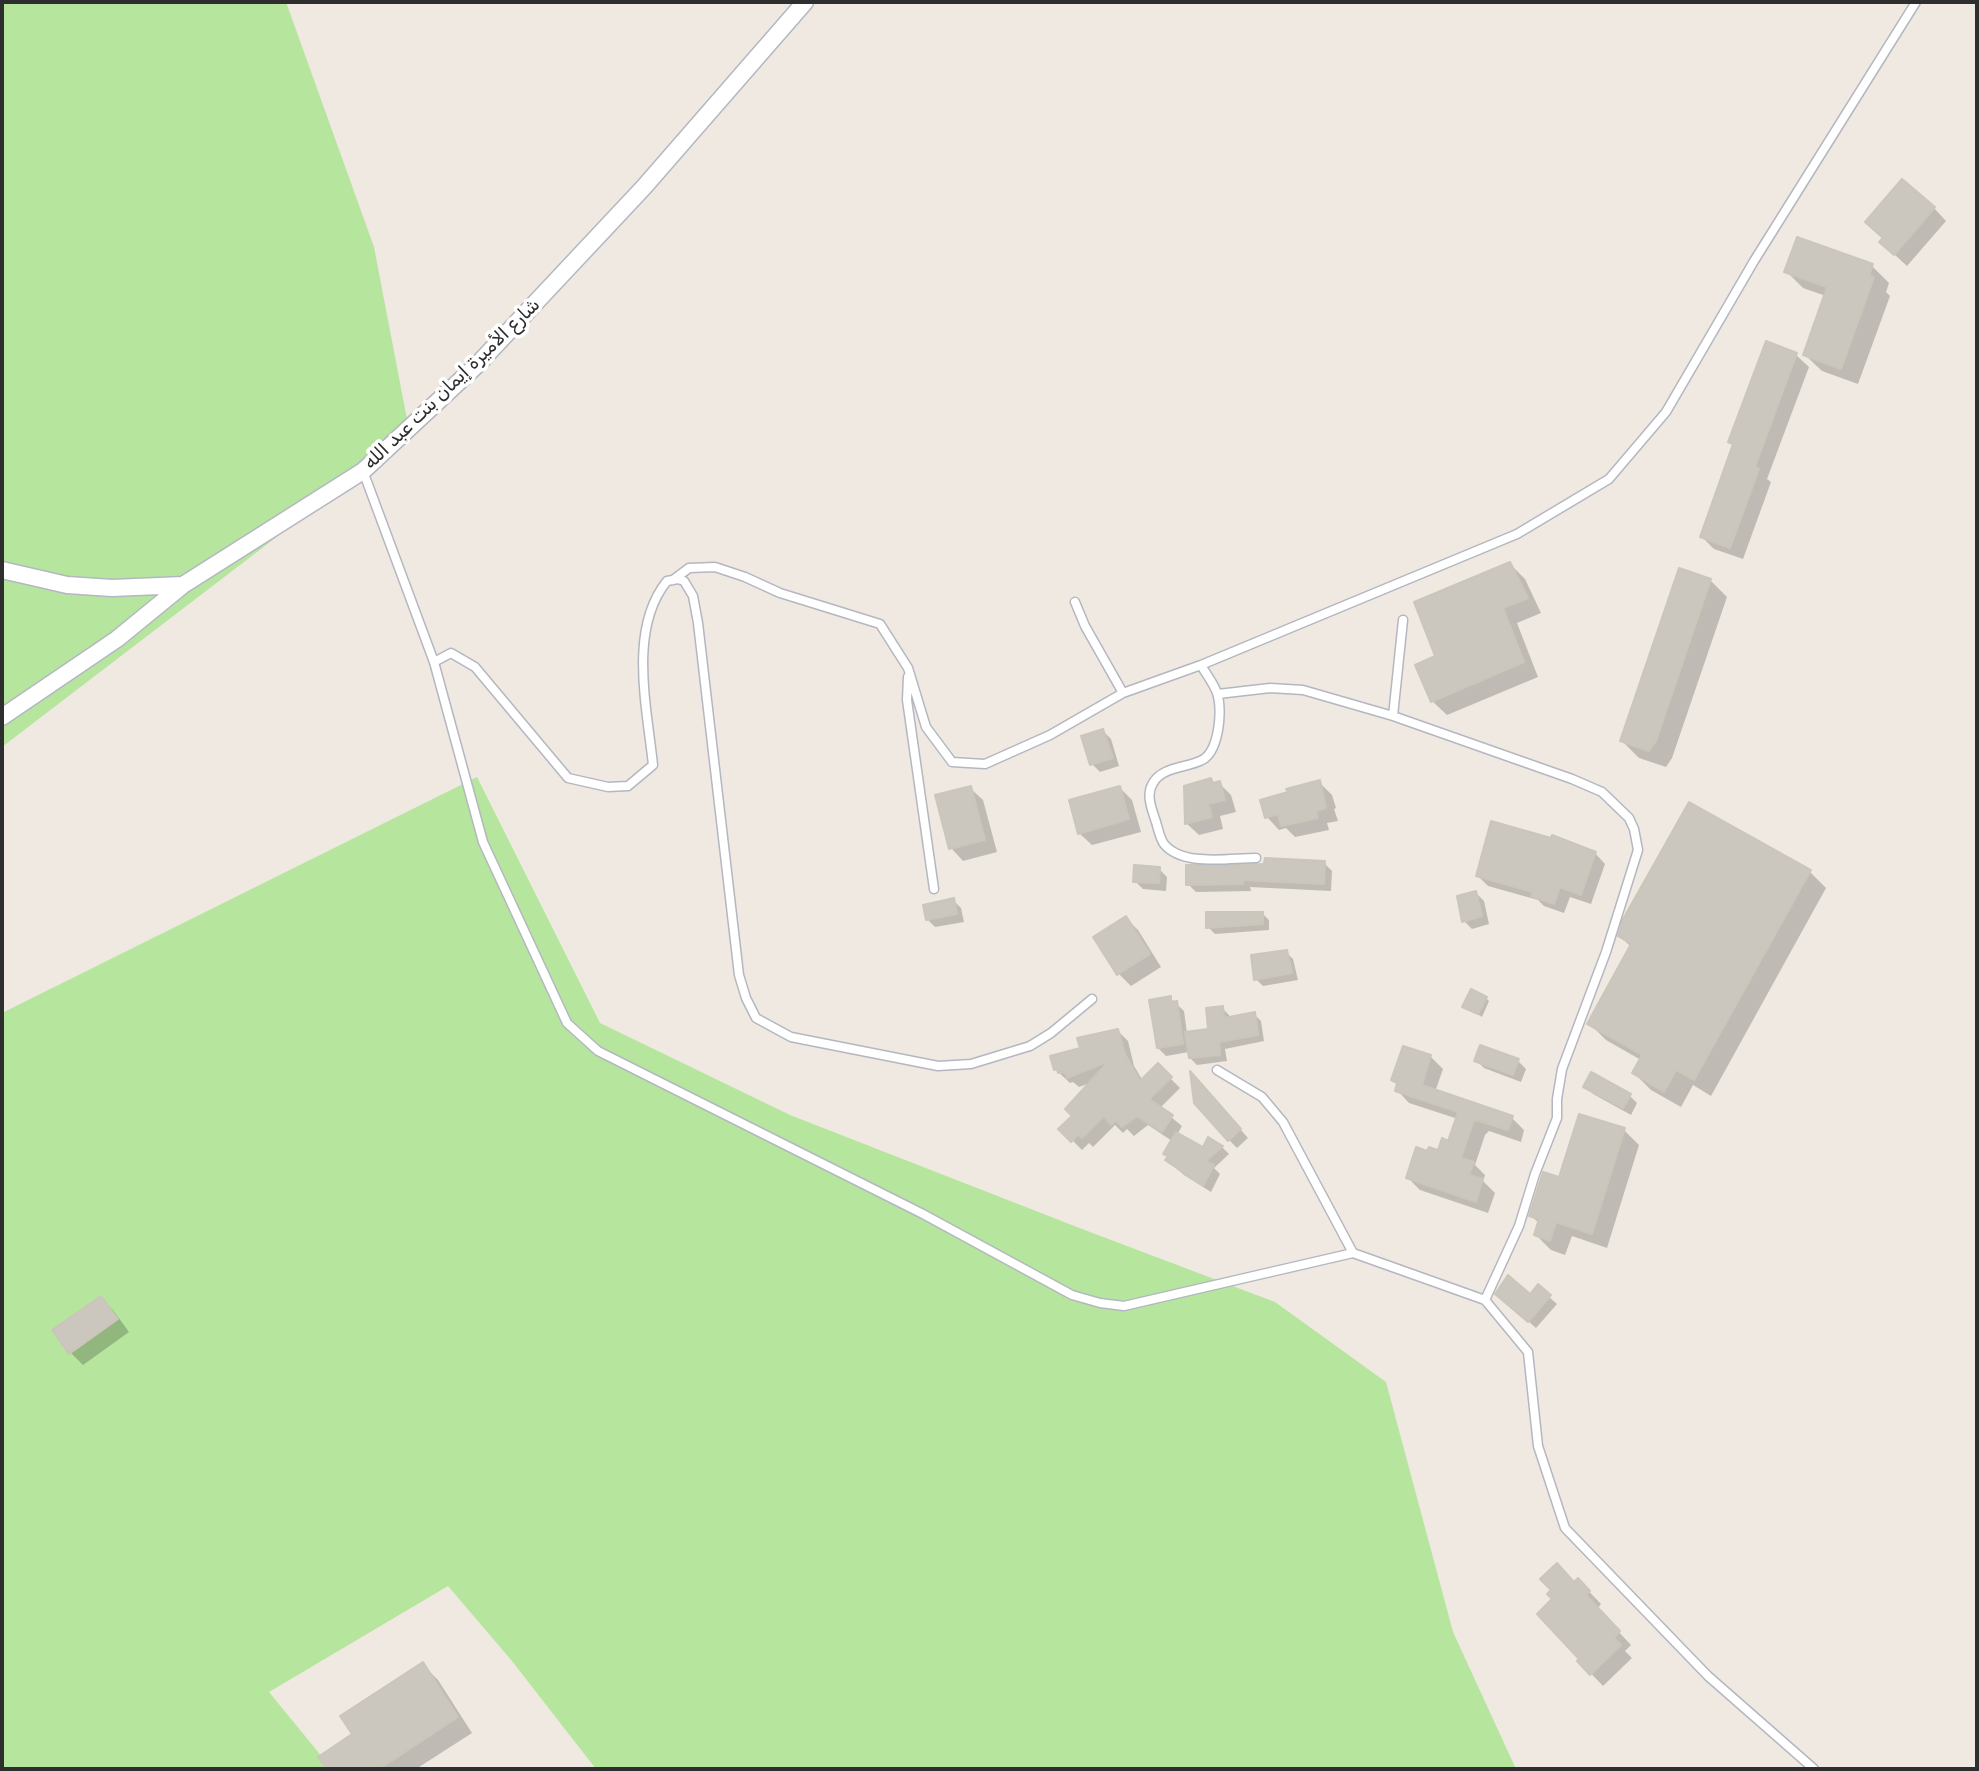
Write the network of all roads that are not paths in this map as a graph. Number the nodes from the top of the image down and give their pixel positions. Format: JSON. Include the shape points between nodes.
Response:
{"nodes":[{"id":1,"x":805,"y":2,"type":"edge"},
{"id":2,"x":1916,"y":2,"type":"edge"},
{"id":3,"x":363,"y":471,"type":"junction"},
{"id":4,"x":2,"y":570,"type":"edge"},
{"id":5,"x":673,"y":580,"type":"junction"},
{"id":6,"x":183,"y":585,"type":"junction"},
{"id":7,"x":1075,"y":602,"type":"dead end"},
{"id":8,"x":1404,"y":620,"type":"dead end"},
{"id":9,"x":434,"y":662,"type":"junction"},
{"id":10,"x":1201,"y":665,"type":"junction"},
{"id":11,"x":908,"y":668,"type":"junction"},
{"id":12,"x":1123,"y":693,"type":"junction"},
{"id":13,"x":1218,"y":694,"type":"junction"},
{"id":14,"x":1393,"y":716,"type":"junction"},
{"id":15,"x":2,"y":717,"type":"edge"},
{"id":16,"x":1256,"y":858,"type":"dead end"},
{"id":17,"x":934,"y":889,"type":"dead end"},
{"id":18,"x":1092,"y":999,"type":"dead end"},
{"id":19,"x":1217,"y":1070,"type":"dead end"},
{"id":20,"x":1353,"y":1253,"type":"junction"},
{"id":21,"x":1485,"y":1300,"type":"junction"},
{"id":22,"x":1814,"y":1769,"type":"edge"}],
"edges":[{"from":1,"to":3,"type":"street","name":"شارع الأميرة إيمان بنت عبد الله","via":[[644,187],[478,364]]},
{"from":2,"to":10,"type":"lane","via":[[1666,412],[1609,479],[1517,534]]},
{"from":3,"to":6,"type":"street","name":"شارع الأميرة إيمان بنت عبد الله"},
{"from":3,"to":9,"type":"lane"},
{"from":4,"to":6,"type":"street","name":"شارع الأميرة إيمان بنت عبد الله","via":[[67,585]]},
{"from":5,"to":9,"type":"lane","via":[[667,581],[654,601],[642,652],[653,765],[628,786],[608,787],[568,778],[475,667],[451,653]]},
{"from":5,"to":11,"type":"lane","via":[[690,568],[715,567],[880,624]]},
{"from":5,"to":18,"type":"lane","via":[[684,581],[693,596],[739,975],[756,1018],[790,1037],[938,1066],[971,1063],[1030,1046]]},
{"from":6,"to":15,"type":"street","via":[[117,639]]},
{"from":7,"to":12,"type":"lane"},
{"from":8,"to":14,"type":"lane"},
{"from":9,"to":20,"type":"lane","via":[[483,842],[567,1023],[598,1051],[923,1214],[1072,1295],[1100,1303],[1124,1306]]},
{"from":10,"to":12,"type":"lane"},
{"from":10,"to":13,"type":"lane"},
{"from":11,"to":12,"type":"lane","via":[[926,727],[952,762],[985,764],[1050,735]]},
{"from":11,"to":17,"type":"lane","via":[[907,700]]},
{"from":13,"to":14,"type":"lane","via":[[1270,688],[1303,690]]},
{"from":13,"to":16,"type":"lane","via":[[1219,728],[1208,757],[1157,777],[1149,799],[1163,842],[1174,853],[1187,859]]},
{"from":14,"to":21,"type":"lane","via":[[1602,792],[1629,818],[1637,839],[1638,850],[1606,951],[1562,1069],[1557,1118],[1519,1226]]},
{"from":19,"to":20,"type":"lane","via":[[1262,1097],[1283,1122]]},
{"from":20,"to":21,"type":"lane"},
{"from":21,"to":22,"type":"lane","via":[[1528,1352],[1538,1446],[1564,1528],[1708,1676]]}]}
